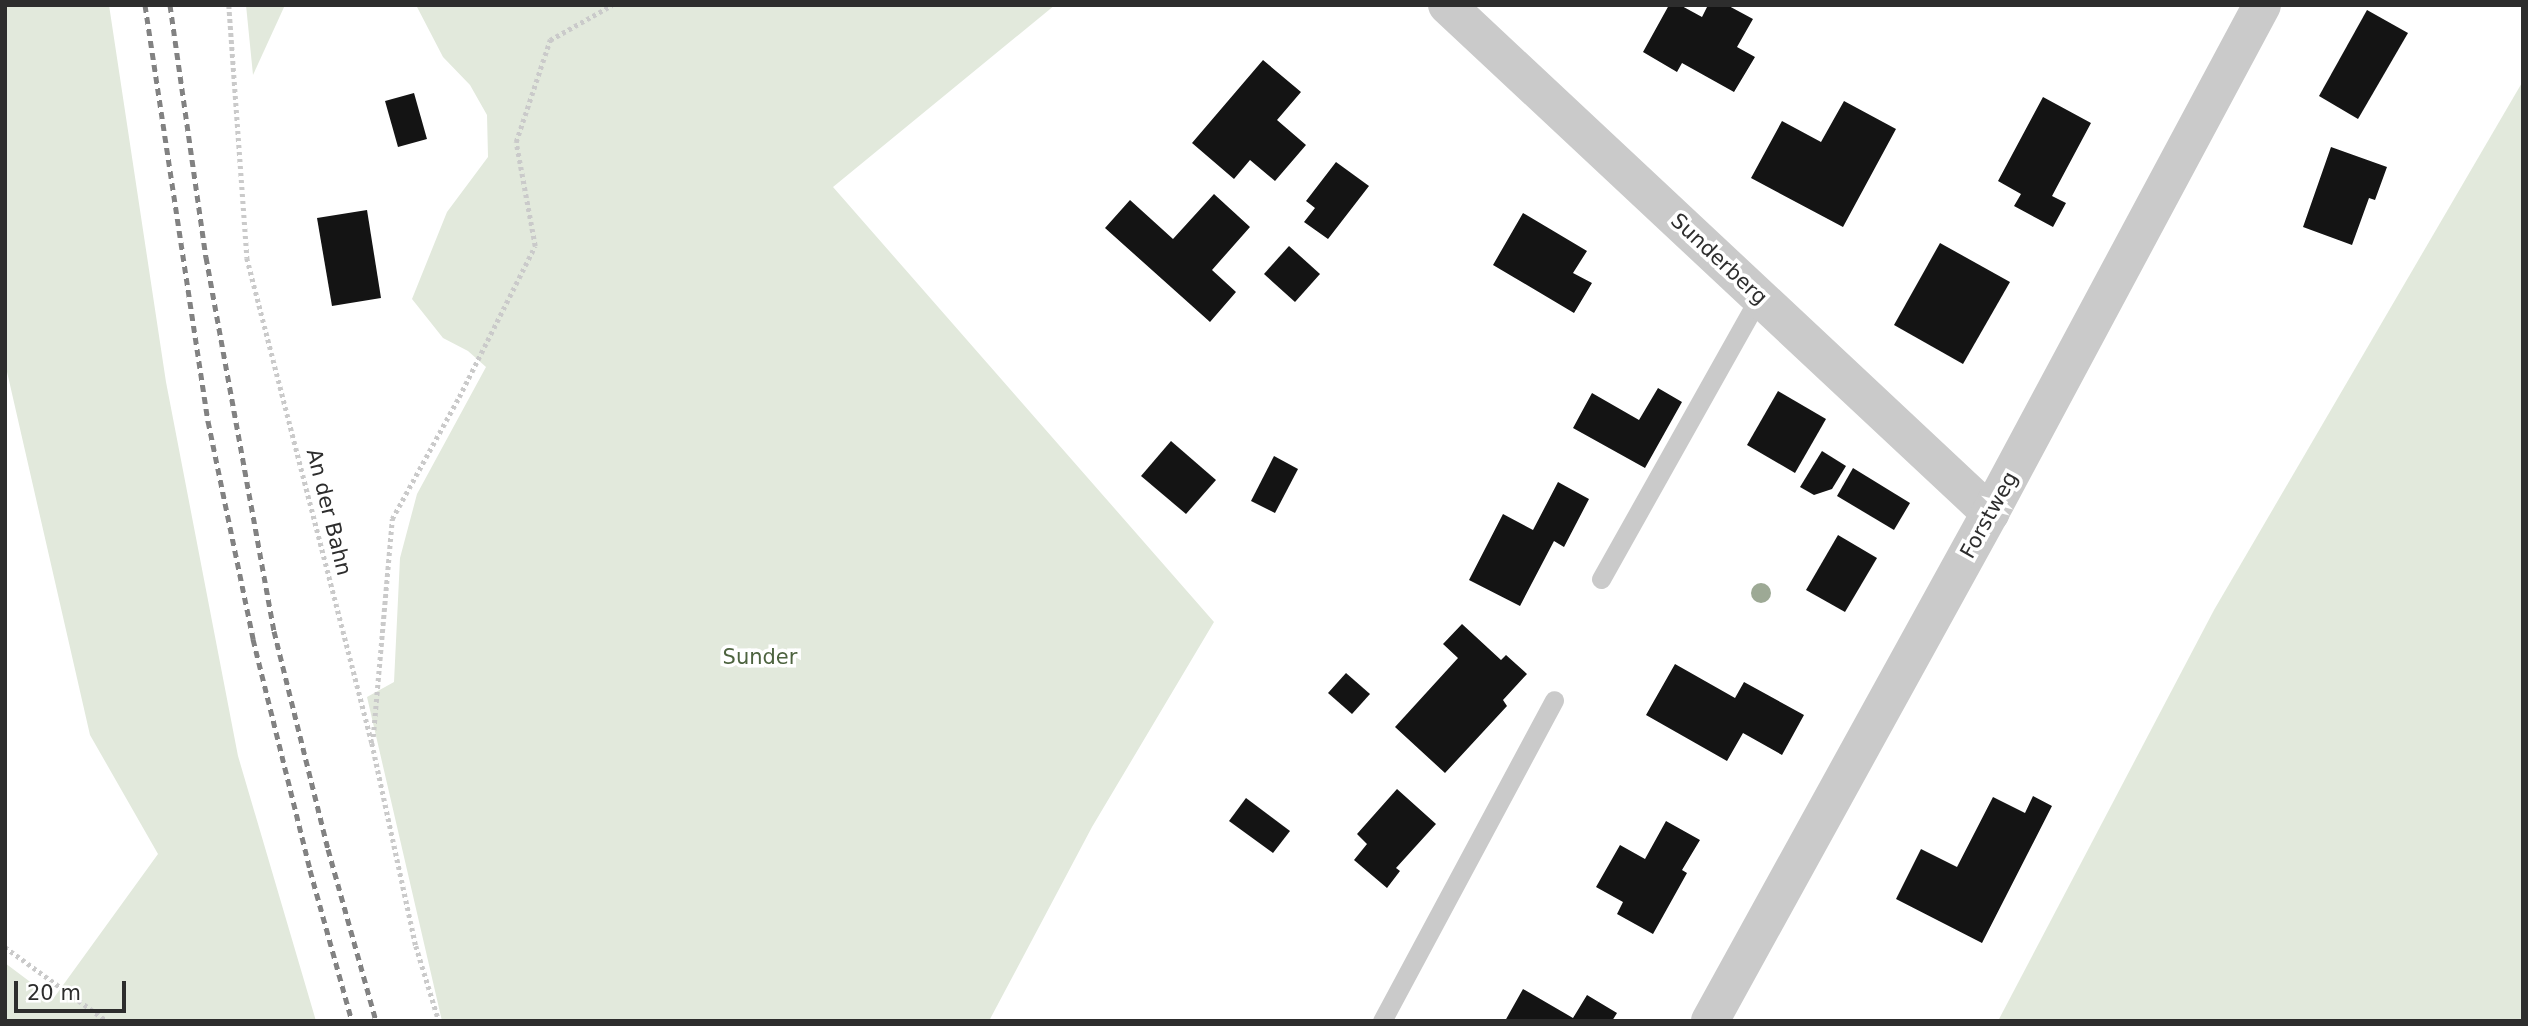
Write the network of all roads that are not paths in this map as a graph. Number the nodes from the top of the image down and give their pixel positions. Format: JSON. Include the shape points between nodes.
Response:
{"nodes":[{"id":1,"x":1447,"y":5,"type":"edge"},
{"id":2,"x":2262,"y":5,"type":"edge"},
{"id":3,"x":1759,"y":296,"type":"junction"},
{"id":4,"x":1990,"y":513,"type":"junction"},
{"id":5,"x":1601,"y":579,"type":"dead end"},
{"id":6,"x":1554,"y":700,"type":"dead end"},
{"id":7,"x":1382,"y":1021,"type":"edge"},
{"id":8,"x":1710,"y":1021,"type":"edge"}],
"edges":[{"from":1,"to":3,"type":"street","name":"Sunderberg"},
{"from":2,"to":4,"type":"street","name":"Forstweg"},
{"from":3,"to":4,"type":"street","name":"Sunderberg"},
{"from":3,"to":5,"type":"lane"},
{"from":4,"to":8,"type":"street","name":"Forstweg"},
{"from":6,"to":7,"type":"lane"}]}
